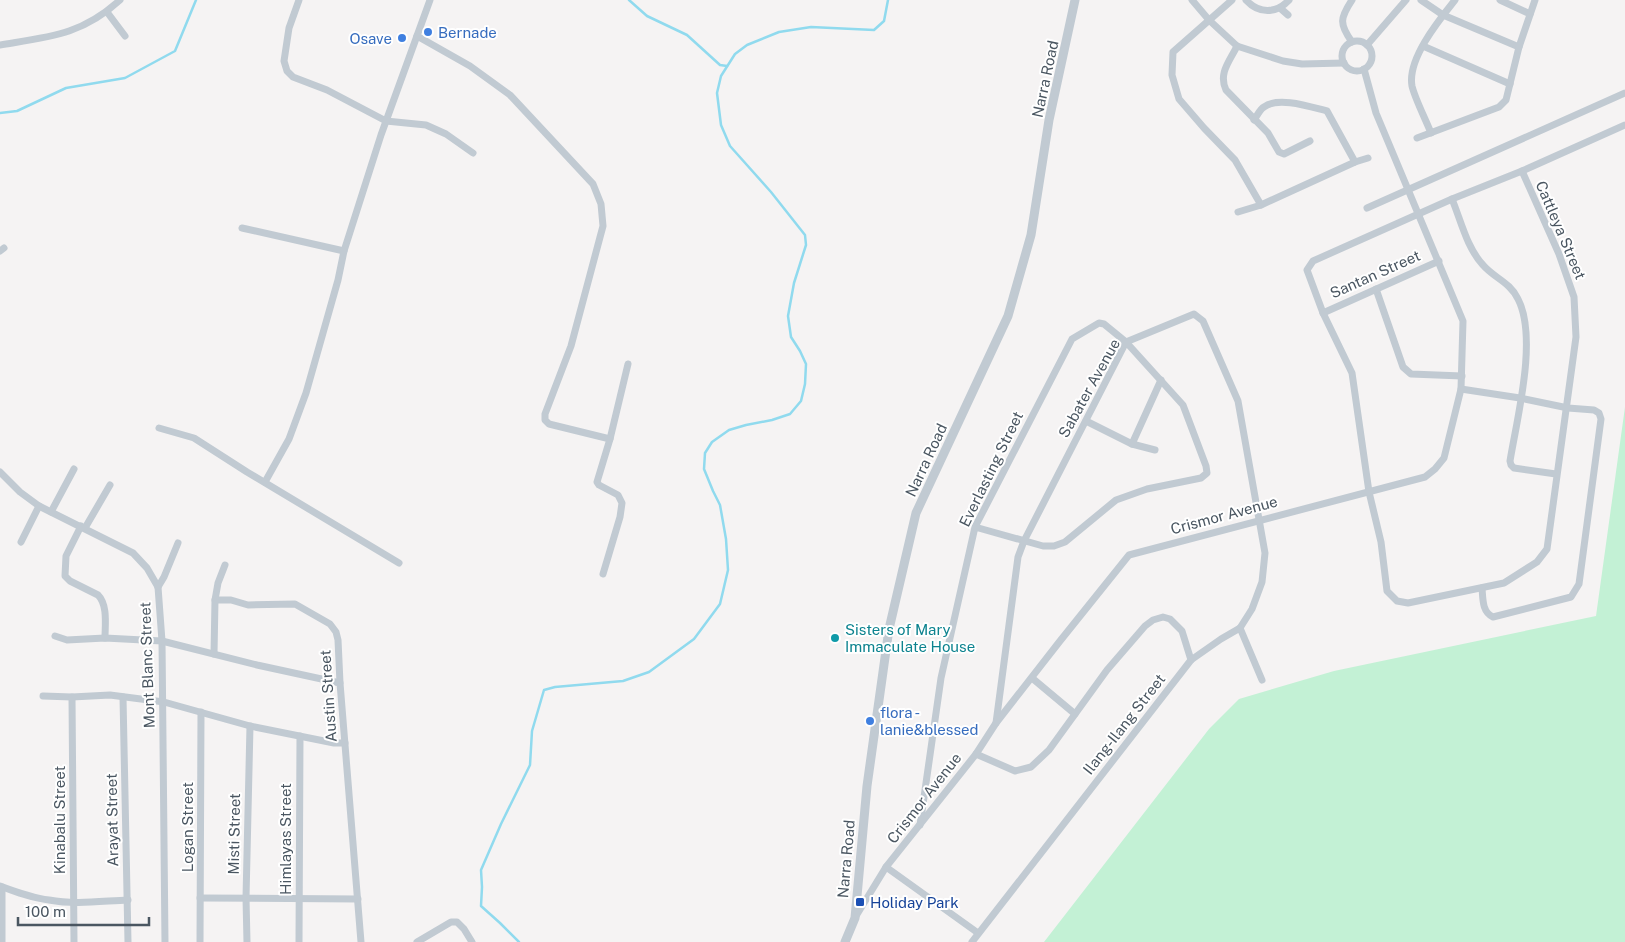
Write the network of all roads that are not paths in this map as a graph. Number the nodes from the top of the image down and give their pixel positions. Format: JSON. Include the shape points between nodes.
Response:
{"nodes":[{"id":1,"x":120,"y":0,"type":"edge"},
{"id":2,"x":299,"y":0,"type":"edge"},
{"id":3,"x":430,"y":0,"type":"edge"},
{"id":4,"x":1075,"y":0,"type":"edge"},
{"id":5,"x":1192,"y":0,"type":"edge"},
{"id":6,"x":1232,"y":0,"type":"edge"},
{"id":7,"x":1246,"y":0,"type":"edge"},
{"id":8,"x":1289,"y":0,"type":"edge"},
{"id":9,"x":1352,"y":0,"type":"edge"},
{"id":10,"x":1406,"y":0,"type":"edge"},
{"id":11,"x":1421,"y":0,"type":"edge"},
{"id":12,"x":1455,"y":0,"type":"edge"},
{"id":13,"x":1500,"y":0,"type":"edge"},
{"id":14,"x":1535,"y":0,"type":"edge"},
{"id":15,"x":1280,"y":8,"type":"junction"},
{"id":16,"x":107,"y":12,"type":"junction"},
{"id":17,"x":1530,"y":14,"type":"junction"},
{"id":18,"x":1288,"y":15,"type":"dead end"},
{"id":19,"x":1443,"y":15,"type":"junction"},
{"id":20,"x":1209,"y":20,"type":"junction"},
{"id":21,"x":125,"y":36,"type":"dead end"},
{"id":22,"x":417,"y":36,"type":"junction"},
{"id":23,"x":1352,"y":42,"type":"junction"},
{"id":24,"x":0,"y":45,"type":"edge"},
{"id":25,"x":1367,"y":45,"type":"junction"},
{"id":26,"x":1237,"y":46,"type":"junction"},
{"id":27,"x":1423,"y":46,"type":"junction"},
{"id":28,"x":1519,"y":47,"type":"junction"},
{"id":29,"x":1344,"y":62,"type":"junction"},
{"id":30,"x":1364,"y":69,"type":"junction"},
{"id":31,"x":1510,"y":84,"type":"junction"},
{"id":32,"x":1625,"y":93,"type":"edge"},
{"id":33,"x":1254,"y":120,"type":"junction"},
{"id":34,"x":386,"y":121,"type":"junction"},
{"id":35,"x":1625,"y":125,"type":"edge"},
{"id":36,"x":1431,"y":133,"type":"junction"},
{"id":37,"x":1417,"y":138,"type":"dead end"},
{"id":38,"x":1310,"y":141,"type":"dead end"},
{"id":39,"x":473,"y":153,"type":"dead end"},
{"id":40,"x":1368,"y":158,"type":"dead end"},
{"id":41,"x":1355,"y":162,"type":"junction"},
{"id":42,"x":1522,"y":171,"type":"junction"},
{"id":43,"x":1408,"y":189,"type":"junction"},
{"id":44,"x":1452,"y":199,"type":"junction"},
{"id":45,"x":1261,"y":205,"type":"junction"},
{"id":46,"x":1367,"y":208,"type":"dead end"},
{"id":47,"x":1238,"y":212,"type":"dead end"},
{"id":48,"x":1418,"y":214,"type":"junction"},
{"id":49,"x":242,"y":228,"type":"dead end"},
{"id":50,"x":344,"y":251,"type":"junction"},
{"id":51,"x":1439,"y":261,"type":"junction"},
{"id":52,"x":1376,"y":289,"type":"junction"},
{"id":53,"x":1323,"y":313,"type":"junction"},
{"id":54,"x":1126,"y":342,"type":"junction"},
{"id":55,"x":628,"y":364,"type":"dead end"},
{"id":56,"x":1462,"y":376,"type":"junction"},
{"id":57,"x":1161,"y":380,"type":"junction"},
{"id":58,"x":1462,"y":389,"type":"junction"},
{"id":59,"x":1520,"y":398,"type":"junction"},
{"id":60,"x":1568,"y":408,"type":"junction"},
{"id":61,"x":1086,"y":420,"type":"junction"},
{"id":62,"x":159,"y":428,"type":"dead end"},
{"id":63,"x":610,"y":439,"type":"junction"},
{"id":64,"x":1132,"y":444,"type":"junction"},
{"id":65,"x":1155,"y":450,"type":"dead end"},
{"id":66,"x":74,"y":470,"type":"dead end"},
{"id":67,"x":0,"y":472,"type":"edge"},
{"id":68,"x":1556,"y":474,"type":"junction"},
{"id":69,"x":265,"y":482,"type":"junction"},
{"id":70,"x":110,"y":485,"type":"dead end"},
{"id":71,"x":1369,"y":492,"type":"junction"},
{"id":72,"x":39,"y":506,"type":"junction"},
{"id":73,"x":51,"y":512,"type":"junction"},
{"id":74,"x":1260,"y":520,"type":"junction"},
{"id":75,"x":83,"y":527,"type":"junction"},
{"id":76,"x":975,"y":527,"type":"junction"},
{"id":77,"x":1024,"y":541,"type":"junction"},
{"id":78,"x":21,"y":542,"type":"dead end"},
{"id":79,"x":178,"y":543,"type":"dead end"},
{"id":80,"x":399,"y":563,"type":"dead end"},
{"id":81,"x":225,"y":565,"type":"dead end"},
{"id":82,"x":603,"y":574,"type":"dead end"},
{"id":83,"x":158,"y":587,"type":"junction"},
{"id":84,"x":1482,"y":588,"type":"junction"},
{"id":85,"x":215,"y":600,"type":"junction"},
{"id":86,"x":1240,"y":628,"type":"junction"},
{"id":87,"x":55,"y":636,"type":"dead end"},
{"id":88,"x":105,"y":638,"type":"junction"},
{"id":89,"x":162,"y":641,"type":"junction"},
{"id":90,"x":214,"y":654,"type":"junction"},
{"id":91,"x":1191,"y":660,"type":"junction"},
{"id":92,"x":1032,"y":678,"type":"junction"},
{"id":93,"x":1262,"y":680,"type":"dead end"},
{"id":94,"x":340,"y":682,"type":"junction"},
{"id":95,"x":43,"y":696,"type":"dead end"},
{"id":96,"x":72,"y":697,"type":"junction"},
{"id":97,"x":123,"y":697,"type":"junction"},
{"id":98,"x":164,"y":702,"type":"junction"},
{"id":99,"x":201,"y":712,"type":"junction"},
{"id":100,"x":1074,"y":714,"type":"junction"},
{"id":101,"x":996,"y":723,"type":"junction"},
{"id":102,"x":250,"y":726,"type":"junction"},
{"id":103,"x":300,"y":736,"type":"junction"},
{"id":104,"x":344,"y":743,"type":"junction"},
{"id":105,"x":976,"y":754,"type":"junction"},
{"id":106,"x":920,"y":825,"type":"junction"},
{"id":107,"x":886,"y":867,"type":"junction"},
{"id":108,"x":1,"y":886,"type":"edge"},
{"id":109,"x":200,"y":898,"type":"junction"},
{"id":110,"x":246,"y":898,"type":"junction"},
{"id":111,"x":358,"y":899,"type":"junction"},
{"id":112,"x":128,"y":900,"type":"junction"},
{"id":113,"x":298,"y":900,"type":"junction"},
{"id":114,"x":73,"y":902,"type":"junction"},
{"id":115,"x":854,"y":918,"type":"junction"},
{"id":116,"x":978,"y":933,"type":"junction"},
{"id":117,"x":2,"y":942,"type":"edge"},
{"id":118,"x":74,"y":942,"type":"edge"},
{"id":119,"x":128,"y":942,"type":"edge"},
{"id":120,"x":165,"y":942,"type":"edge"},
{"id":121,"x":200,"y":942,"type":"edge"},
{"id":122,"x":247,"y":942,"type":"edge"},
{"id":123,"x":299,"y":942,"type":"edge"},
{"id":124,"x":362,"y":942,"type":"edge"},
{"id":125,"x":417,"y":942,"type":"edge"},
{"id":126,"x":472,"y":942,"type":"edge"},
{"id":127,"x":845,"y":942,"type":"edge"},
{"id":128,"x":972,"y":942,"type":"edge"}],
"edges":[{"from":1,"to":16,"type":"street"},
{"from":2,"to":34,"type":"street","via":[[286,44],[284,61],[287,71]]},
{"from":3,"to":22,"type":"street"},
{"from":4,"to":115,"type":"street","name":"Narra Road","via":[[1049,120],[1031,235],[1008,316],[916,514],[890,629],[867,786]]},
{"from":5,"to":20,"type":"street"},
{"from":6,"to":20,"type":"street"},
{"from":7,"to":15,"type":"street","via":[[1263,12]]},
{"from":8,"to":15,"type":"street"},
{"from":9,"to":23,"type":"street","via":[[1341,22]]},
{"from":10,"to":25,"type":"street"},
{"from":11,"to":19,"type":"street"},
{"from":12,"to":19,"type":"street"},
{"from":13,"to":17,"type":"street"},
{"from":14,"to":17,"type":"street"},
{"from":15,"to":18,"type":"street"},
{"from":16,"to":21,"type":"street"},
{"from":16,"to":24,"type":"street","via":[[92,22],[56,36]]},
{"from":17,"to":28,"type":"street"},
{"from":19,"to":27,"type":"street"},
{"from":19,"to":28,"type":"street"},
{"from":20,"to":26,"type":"street"},
{"from":20,"to":45,"type":"street","via":[[1173,52],[1172,75],[1179,99],[1235,160]]},
{"from":22,"to":34,"type":"street"},
{"from":22,"to":63,"type":"street","via":[[470,66],[510,95],[593,184],[601,204],[603,226],[571,346],[545,420],[549,424]]},
{"from":23,"to":25,"type":"street","via":[[1360,41]]},
{"from":23,"to":29,"type":"street","via":[[1345,48]]},
{"from":25,"to":30,"type":"street","via":[[1372,50],[1372,58]]},
{"from":26,"to":29,"type":"street","via":[[1302,64]]},
{"from":26,"to":33,"type":"street","via":[[1222,82]]},
{"from":27,"to":31,"type":"street"},
{"from":27,"to":36,"type":"street","via":[[1413,64],[1412,86]]},
{"from":28,"to":31,"type":"street"},
{"from":29,"to":30,"type":"street","via":[[1351,69]]},
{"from":30,"to":43,"type":"street","name":"Crismor Avenue","via":[[1376,113]]},
{"from":31,"to":36,"type":"street","via":[[1506,100],[1500,107]]},
{"from":32,"to":43,"type":"street"},
{"from":33,"to":38,"type":"street","via":[[1284,154]]},
{"from":33,"to":41,"type":"street","via":[[1263,107],[1274,103],[1327,111]]},
{"from":34,"to":39,"type":"street","via":[[426,126],[446,134]]},
{"from":34,"to":50,"type":"street"},
{"from":35,"to":42,"type":"street"},
{"from":36,"to":37,"type":"street"},
{"from":40,"to":41,"type":"street"},
{"from":41,"to":45,"type":"street"},
{"from":42,"to":44,"type":"street","name":"Cattleya Street"},
{"from":42,"to":60,"type":"street","name":"Cattleya Street","via":[[1574,296],[1576,337]]},
{"from":43,"to":46,"type":"street"},
{"from":43,"to":48,"type":"street","name":"Crismor Avenue"},
{"from":44,"to":48,"type":"street","name":"Cattleya Street"},
{"from":44,"to":59,"type":"street","via":[[1474,254],[1490,273],[1509,285],[1519,299],[1527,348]]},
{"from":45,"to":47,"type":"street"},
{"from":48,"to":51,"type":"street","name":"Crismor Avenue"},
{"from":48,"to":53,"type":"street","name":"Cattleya Street","via":[[1309,265],[1307,270]]},
{"from":49,"to":50,"type":"street"},
{"from":50,"to":69,"type":"street","via":[[306,393],[289,440]]},
{"from":51,"to":52,"type":"street","name":"Santan Street"},
{"from":51,"to":56,"type":"street","name":"Crismor Avenue","via":[[1463,321]]},
{"from":52,"to":53,"type":"street","name":"Santan Street"},
{"from":52,"to":56,"type":"street","via":[[1406,372]]},
{"from":53,"to":71,"type":"street","name":"Cattleya Street","via":[[1352,373]]},
{"from":54,"to":57,"type":"street"},
{"from":54,"to":61,"type":"street","name":"Sabater Avenue"},
{"from":54,"to":74,"type":"street","name":"Sabater Avenue","via":[[1194,314],[1203,321],[1238,401]]},
{"from":54,"to":76,"type":"street","name":"Everlasting Street","via":[[1104,324],[1098,323],[1072,339]]},
{"from":55,"to":63,"type":"street"},
{"from":56,"to":58,"type":"street","name":"Crismor Avenue"},
{"from":57,"to":64,"type":"street"},
{"from":57,"to":77,"type":"street","via":[[1183,405],[1207,473],[1201,478],[1147,489],[1116,500],[1065,542],[1043,546]]},
{"from":58,"to":59,"type":"street"},
{"from":58,"to":71,"type":"street","name":"Crismor Avenue","via":[[1444,458],[1435,469],[1425,477]]},
{"from":59,"to":60,"type":"street"},
{"from":59,"to":68,"type":"street","via":[[1511,466]]},
{"from":60,"to":68,"type":"street","name":"Cattleya Street"},
{"from":60,"to":84,"type":"street","via":[[1594,410],[1601,419],[1579,584],[1570,597],[1493,617],[1485,610]]},
{"from":61,"to":64,"type":"street"},
{"from":61,"to":77,"type":"street","name":"Sabater Avenue"},
{"from":62,"to":69,"type":"street","via":[[194,438]]},
{"from":63,"to":82,"type":"street","via":[[597,482],[618,495],[622,502]]},
{"from":64,"to":65,"type":"street"},
{"from":66,"to":73,"type":"street"},
{"from":67,"to":72,"type":"street","name":"Mont Blanc Street"},
{"from":68,"to":84,"type":"street","name":"Cattleya Street","via":[[1547,549],[1537,562],[1504,583]]},
{"from":69,"to":80,"type":"street"},
{"from":70,"to":75,"type":"street"},
{"from":71,"to":74,"type":"street","name":"Crismor Avenue"},
{"from":71,"to":84,"type":"street","name":"Cattleya Street","via":[[1381,542],[1387,590],[1396,601],[1408,604]]},
{"from":72,"to":73,"type":"street","name":"Mont Blanc Street"},
{"from":72,"to":78,"type":"street"},
{"from":73,"to":75,"type":"street","name":"Mont Blanc Street"},
{"from":74,"to":86,"type":"street","name":"Ilang-Ilang Street","via":[[1265,553],[1262,582],[1252,610]]},
{"from":74,"to":92,"type":"street","name":"Crismor Avenue","via":[[1129,555]]},
{"from":75,"to":83,"type":"street","name":"Mont Blanc Street","via":[[133,553]]},
{"from":75,"to":88,"type":"street","via":[[66,556],[64,576],[101,598]]},
{"from":76,"to":77,"type":"street"},
{"from":76,"to":106,"type":"street","name":"Everlasting Street","via":[[941,678]]},
{"from":77,"to":101,"type":"street","name":"Sabater Avenue","via":[[1018,557]]},
{"from":79,"to":83,"type":"street"},
{"from":81,"to":85,"type":"street"},
{"from":83,"to":89,"type":"street","name":"Mont Blanc Street"},
{"from":85,"to":90,"type":"street"},
{"from":85,"to":94,"type":"street","name":"Austin Street","via":[[248,605],[295,604],[330,624],[338,640]]},
{"from":86,"to":91,"type":"street","name":"Ilang-Ilang Street"},
{"from":86,"to":93,"type":"street"},
{"from":87,"to":88,"type":"street","via":[[67,640]]},
{"from":88,"to":89,"type":"street"},
{"from":89,"to":90,"type":"street"},
{"from":89,"to":98,"type":"street","name":"Mont Blanc Street"},
{"from":90,"to":94,"type":"street"},
{"from":91,"to":100,"type":"street","via":[[1182,631],[1170,619],[1153,620],[1107,670]]},
{"from":91,"to":116,"type":"street","name":"Ilang-Ilang Street"},
{"from":92,"to":100,"type":"street"},
{"from":92,"to":101,"type":"street","name":"Crismor Avenue"},
{"from":94,"to":104,"type":"street","name":"Austin Street"},
{"from":95,"to":96,"type":"street"},
{"from":96,"to":97,"type":"street"},
{"from":96,"to":114,"type":"street","name":"Kinabalu Street"},
{"from":97,"to":98,"type":"street"},
{"from":97,"to":112,"type":"street","name":"Arayat Street"},
{"from":98,"to":99,"type":"street"},
{"from":98,"to":120,"type":"street","name":"Mont Blanc Street"},
{"from":99,"to":102,"type":"street"},
{"from":99,"to":109,"type":"street","name":"Logan Street"},
{"from":100,"to":105,"type":"street","via":[[1049,750],[1031,767],[1015,771]]},
{"from":101,"to":105,"type":"street","name":"Crismor Avenue"},
{"from":102,"to":103,"type":"street"},
{"from":102,"to":110,"type":"street","name":"Misti Street"},
{"from":103,"to":104,"type":"street"},
{"from":103,"to":113,"type":"street","name":"Himlayas Street"},
{"from":104,"to":111,"type":"street","name":"Austin Street"},
{"from":105,"to":106,"type":"street","name":"Crismor Avenue"},
{"from":106,"to":107,"type":"street","name":"Crismor Avenue"},
{"from":107,"to":115,"type":"street","name":"Crismor Avenue"},
{"from":107,"to":116,"type":"street"},
{"from":108,"to":114,"type":"street","via":[[50,901]]},
{"from":108,"to":117,"type":"street"},
{"from":109,"to":110,"type":"street"},
{"from":109,"to":121,"type":"street","name":"Logan Street"},
{"from":110,"to":113,"type":"street"},
{"from":110,"to":122,"type":"street","name":"Misti Street"},
{"from":111,"to":113,"type":"street"},
{"from":111,"to":124,"type":"street","name":"Austin Street"},
{"from":112,"to":114,"type":"street"},
{"from":112,"to":119,"type":"street","name":"Arayat Street"},
{"from":113,"to":123,"type":"street","name":"Himlayas Street"},
{"from":114,"to":118,"type":"street","name":"Kinabalu Street"},
{"from":115,"to":127,"type":"street","name":"Narra Road"},
{"from":116,"to":128,"type":"street","name":"Ilang-Ilang Street"},
{"from":125,"to":126,"type":"street","via":[[451,922],[464,929]]}]}
